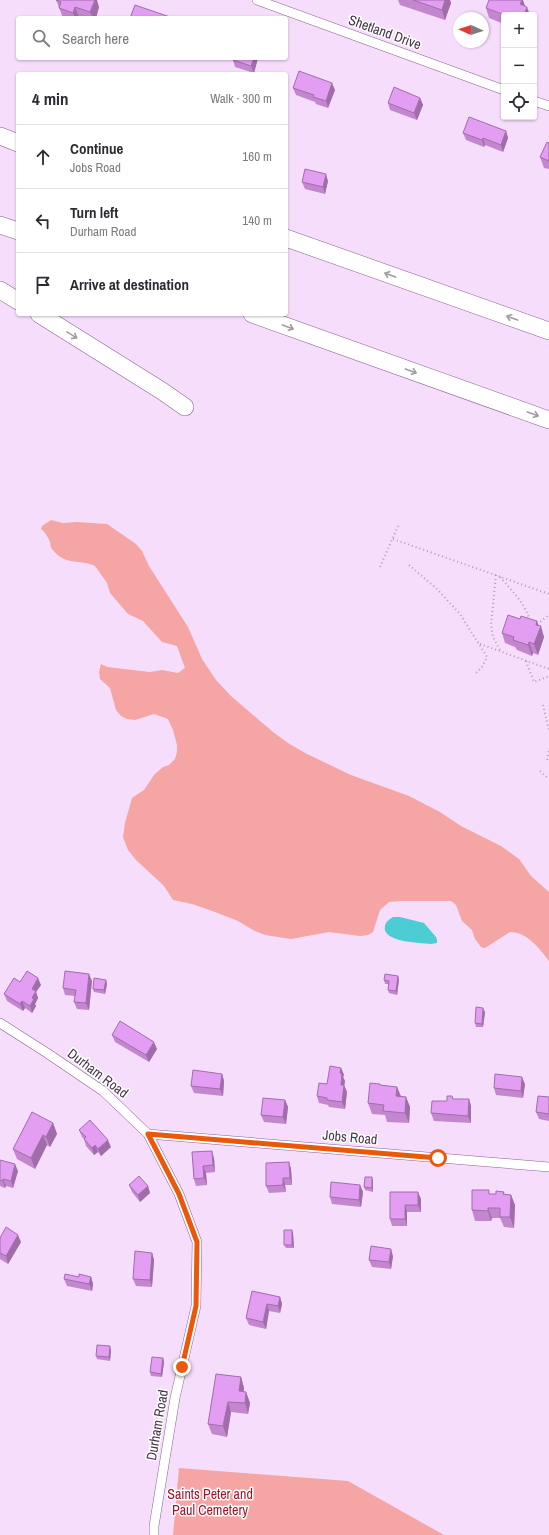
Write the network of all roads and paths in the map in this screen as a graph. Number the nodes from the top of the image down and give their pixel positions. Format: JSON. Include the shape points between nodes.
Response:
{"nodes":[{"id":1,"x":257,"y":0,"type":"edge"},
{"id":2,"x":501,"y":89,"type":"edge"},
{"id":3,"x":537,"y":102,"type":"edge"},
{"id":4,"x":549,"y":106,"type":"edge"},
{"id":5,"x":0,"y":136,"type":"edge"},
{"id":6,"x":16,"y":142,"type":"edge"},
{"id":7,"x":0,"y":225,"type":"edge"},
{"id":8,"x":16,"y":230,"type":"edge"},
{"id":9,"x":288,"y":239,"type":"edge"},
{"id":10,"x":0,"y":290,"type":"edge"},
{"id":11,"x":16,"y":300,"type":"edge"},
{"id":12,"x":42,"y":316,"type":"edge"},
{"id":13,"x":258,"y":316,"type":"edge"},
{"id":14,"x":549,"y":331,"type":"edge"},
{"id":15,"x":185,"y":407,"type":"dead end"},
{"id":16,"x":549,"y":420,"type":"edge"},
{"id":17,"x":399,"y":524,"type":"dead end"},
{"id":18,"x":393,"y":539,"type":"junction"},
{"id":19,"x":409,"y":565,"type":"dead end"},
{"id":20,"x":380,"y":567,"type":"dead end"},
{"id":21,"x":496,"y":575,"type":"junction"},
{"id":22,"x":499,"y":576,"type":"junction"},
{"id":23,"x":549,"y":594,"type":"edge"},
{"id":24,"x":549,"y":615,"type":"edge"},
{"id":25,"x":479,"y":644,"type":"junction"},
{"id":26,"x":501,"y":652,"type":"junction"},
{"id":27,"x":526,"y":661,"type":"junction"},
{"id":28,"x":549,"y":669,"type":"edge"},
{"id":29,"x":476,"y":673,"type":"dead end"},
{"id":30,"x":549,"y":676,"type":"edge"},
{"id":31,"x":543,"y":705,"type":"dead end"},
{"id":32,"x":548,"y":716,"type":"edge"},
{"id":33,"x":549,"y":730,"type":"edge"},
{"id":34,"x":549,"y":750,"type":"edge"},
{"id":35,"x":547,"y":760,"type":"dead end"},
{"id":36,"x":540,"y":771,"type":"dead end"},
{"id":37,"x":549,"y":779,"type":"edge"},
{"id":38,"x":0,"y":1024,"type":"edge"},
{"id":39,"x":148,"y":1134,"type":"junction"},
{"id":40,"x":549,"y":1167,"type":"edge"},
{"id":41,"x":154,"y":1535,"type":"edge"}],
"edges":[{"from":1,"to":2,"type":"street","name":"Shetland Drive"},
{"from":3,"to":4,"type":"street"},
{"from":5,"to":6,"type":"highway"},
{"from":7,"to":8,"type":"highway"},
{"from":14,"to":9,"type":"highway","one_way":true},
{"from":10,"to":11,"type":"highway"},
{"from":12,"to":15,"type":"highway","one_way":true},
{"from":13,"to":16,"type":"highway","one_way":true},
{"from":17,"to":18,"type":"path"},
{"from":18,"to":20,"type":"path"},
{"from":18,"to":21,"type":"path"},
{"from":19,"to":25,"type":"path","via":[[437,589],[460,614]]},
{"from":21,"to":22,"type":"path"},
{"from":21,"to":26,"type":"path","via":[[491,625],[493,637]]},
{"from":22,"to":23,"type":"path"},
{"from":22,"to":24,"type":"path","via":[[519,598],[532,627]]},
{"from":25,"to":26,"type":"path"},
{"from":25,"to":29,"type":"path","via":[[487,657]]},
{"from":26,"to":27,"type":"path"},
{"from":27,"to":28,"type":"path"},
{"from":27,"to":30,"type":"path","via":[[534,682]]},
{"from":31,"to":32,"type":"path"},
{"from":32,"to":33,"type":"path"},
{"from":34,"to":35,"type":"path"},
{"from":36,"to":37,"type":"path"},
{"from":38,"to":39,"type":"street","name":"Durham Road","via":[[103,1091]]},
{"from":39,"to":40,"type":"street","name":"Jobs Road"},
{"from":39,"to":41,"type":"street","name":"Durham Road","via":[[179,1194],[197,1242],[196,1306],[175,1398]]}]}
